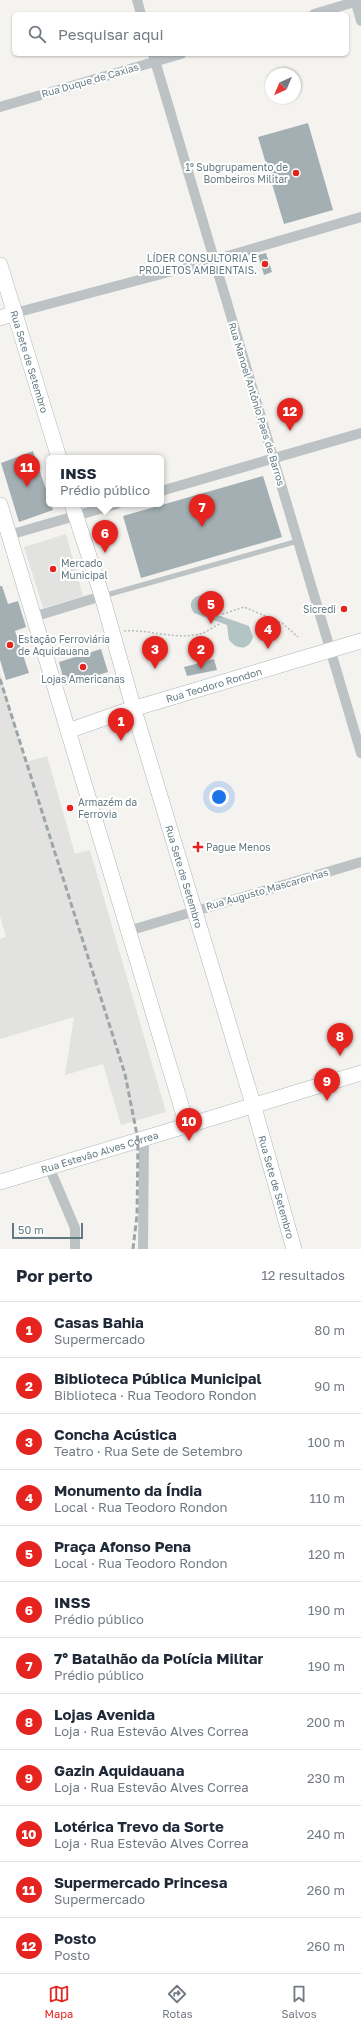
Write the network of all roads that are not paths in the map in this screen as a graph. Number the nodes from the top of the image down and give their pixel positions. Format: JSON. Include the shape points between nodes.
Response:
{"nodes":[{"id":1,"x":137,"y":0,"type":"edge"},
{"id":2,"x":357,"y":1,"type":"edge"},
{"id":3,"x":140,"y":12,"type":"edge"},
{"id":4,"x":321,"y":12,"type":"edge"},
{"id":5,"x":361,"y":21,"type":"edge"},
{"id":6,"x":168,"y":56,"type":"edge"},
{"id":7,"x":154,"y":58,"type":"edge"},
{"id":8,"x":0,"y":107,"type":"edge"},
{"id":9,"x":361,"y":217,"type":"edge"},
{"id":10,"x":214,"y":260,"type":"junction"},
{"id":11,"x":0,"y":264,"type":"edge"},
{"id":12,"x":15,"y":313,"type":"junction"},
{"id":13,"x":0,"y":318,"type":"edge"},
{"id":14,"x":361,"y":433,"type":"edge"},
{"id":15,"x":58,"y":455,"type":"edge"},
{"id":16,"x":273,"y":458,"type":"junction"},
{"id":17,"x":164,"y":490,"type":"edge"},
{"id":18,"x":0,"y":505,"type":"edge"},
{"id":19,"x":96,"y":507,"type":"edge"},
{"id":20,"x":74,"y":510,"type":"edge"},
{"id":21,"x":9,"y":535,"type":"junction"},
{"id":22,"x":298,"y":541,"type":"junction"},
{"id":23,"x":102,"y":596,"type":"junction"},
{"id":24,"x":34,"y":617,"type":"junction"},
{"id":25,"x":361,"y":641,"type":"edge"},
{"id":26,"x":331,"y":650,"type":"junction"},
{"id":27,"x":134,"y":710,"type":"junction"},
{"id":28,"x":68,"y":731,"type":"junction"},
{"id":29,"x":361,"y":753,"type":"edge"},
{"id":30,"x":361,"y":862,"type":"edge"},
{"id":31,"x":195,"y":911,"type":"junction"},
{"id":32,"x":128,"y":931,"type":"junction"},
{"id":33,"x":361,"y":1073,"type":"edge"},
{"id":34,"x":253,"y":1104,"type":"junction"},
{"id":35,"x":188,"y":1125,"type":"junction"},
{"id":36,"x":144,"y":1138,"type":"junction"},
{"id":37,"x":49,"y":1167,"type":"junction"},
{"id":38,"x":0,"y":1182,"type":"edge"},
{"id":39,"x":75,"y":1249,"type":"edge"},
{"id":40,"x":143,"y":1249,"type":"edge"},
{"id":41,"x":294,"y":1249,"type":"edge"}],
"edges":[{"from":1,"to":3,"type":"street"},
{"from":2,"to":4,"type":"street"},
{"from":2,"to":5,"type":"street"},
{"from":6,"to":7,"type":"street","name":"Rua Duque de Caxias"},
{"from":7,"to":8,"type":"street","name":"Rua Duque de Caxias"},
{"from":7,"to":10,"type":"street","name":"Rua Manoel Antônio Paes de Barros"},
{"from":9,"to":10,"type":"street"},
{"from":10,"to":12,"type":"street"},
{"from":10,"to":16,"type":"street","name":"Rua Manoel Antônio Paes de Barros"},
{"from":11,"to":12,"type":"main road","name":"Rua Sete de Setembro"},
{"from":12,"to":13,"type":"main road"},
{"from":12,"to":15,"type":"main road","name":"Rua Sete de Setembro"},
{"from":14,"to":16,"type":"street"},
{"from":16,"to":17,"type":"street"},
{"from":16,"to":22,"type":"street","name":"Rua Manoel Antônio Paes de Barros"},
{"from":18,"to":21,"type":"main road"},
{"from":19,"to":20,"type":"street"},
{"from":20,"to":21,"type":"street"},
{"from":20,"to":23,"type":"main road","name":"Rua Sete de Setembro"},
{"from":21,"to":24,"type":"main road"},
{"from":22,"to":23,"type":"lane"},
{"from":22,"to":26,"type":"street","name":"Rua Manoel Antônio Paes de Barros"},
{"from":23,"to":24,"type":"street"},
{"from":23,"to":27,"type":"main road","name":"Rua Sete de Setembro"},
{"from":24,"to":28,"type":"main road"},
{"from":25,"to":26,"type":"main road","name":"Rua Teodoro Rondon"},
{"from":26,"to":27,"type":"main road","name":"Rua Teodoro Rondon"},
{"from":26,"to":29,"type":"street","name":"Rua Manoel Antônio Paes de Barros"},
{"from":27,"to":28,"type":"main road","name":"Rua Teodoro Rondon"},
{"from":27,"to":31,"type":"main road","name":"Rua Sete de Setembro"},
{"from":28,"to":32,"type":"main road"},
{"from":30,"to":31,"type":"street","name":"Rua Augusto Mascarenhas"},
{"from":31,"to":32,"type":"street","name":"Rua Augusto Mascarenhas"},
{"from":31,"to":34,"type":"main road","name":"Rua Sete de Setembro"},
{"from":32,"to":35,"type":"main road"},
{"from":33,"to":34,"type":"main road","name":"Rua Estevão Alves Correa"},
{"from":34,"to":35,"type":"main road","name":"Rua Estevão Alves Correa"},
{"from":34,"to":41,"type":"main road","name":"Rua Sete de Setembro"},
{"from":35,"to":36,"type":"main road","name":"Rua Estevão Alves Correa"},
{"from":36,"to":37,"type":"main road","name":"Rua Estevão Alves Correa"},
{"from":36,"to":40,"type":"street"},
{"from":37,"to":38,"type":"main road","name":"Rua Estevão Alves Correa"},
{"from":37,"to":39,"type":"street","via":[[75,1228]]}]}
